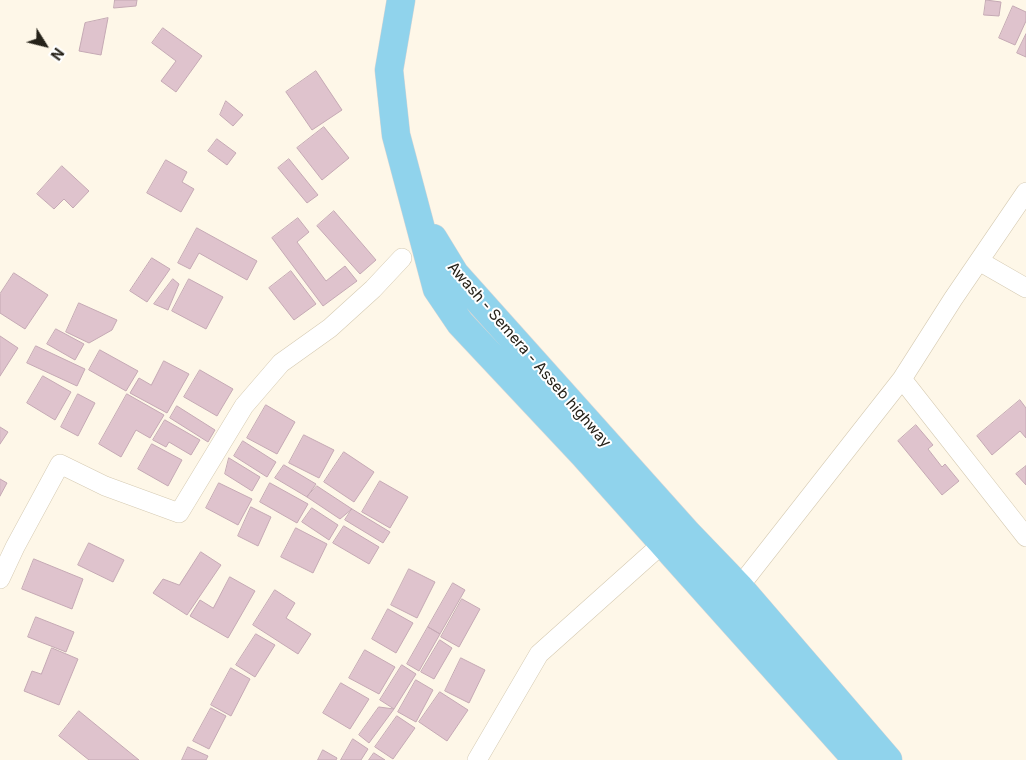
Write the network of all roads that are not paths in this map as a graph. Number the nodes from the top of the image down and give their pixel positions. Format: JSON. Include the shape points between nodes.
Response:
{"nodes":[{"id":1,"x":401,"y":0,"type":"edge"},
{"id":2,"x":1026,"y":192,"type":"edge"},
{"id":3,"x":415,"y":208,"type":"junction"},
{"id":4,"x":402,"y":258,"type":"dead end"},
{"id":5,"x":979,"y":260,"type":"junction"},
{"id":6,"x":1026,"y":288,"type":"edge"},
{"id":7,"x":902,"y":379,"type":"junction"},
{"id":8,"x":1026,"y":537,"type":"edge"},
{"id":9,"x":662,"y":544,"type":"junction"},
{"id":10,"x":0,"y":579,"type":"edge"},
{"id":11,"x":739,"y":587,"type":"junction"},
{"id":12,"x":477,"y":760,"type":"edge"},
{"id":13,"x":857,"y":760,"type":"edge"},
{"id":14,"x":888,"y":760,"type":"edge"}],
"edges":[{"from":1,"to":3,"type":"highway","via":[[389,70],[396,135]]},
{"from":2,"to":5,"type":"street"},
{"from":3,"to":9,"type":"highway","name":"Awash - Semera - Asseb highway","via":[[437,289],[460,323]]},
{"from":3,"to":11,"type":"highway","name":"Awash - Semera - Asseb highway","via":[[455,274]]},
{"from":4,"to":10,"type":"street","via":[[330,328],[281,363],[244,406],[179,513],[105,486],[60,464]]},
{"from":5,"to":6,"type":"street"},
{"from":5,"to":7,"type":"street"},
{"from":7,"to":8,"type":"street"},
{"from":7,"to":11,"type":"street"},
{"from":9,"to":12,"type":"street","via":[[539,654]]},
{"from":9,"to":13,"type":"highway","name":"Awash - Semera - Asseb highway"},
{"from":11,"to":14,"type":"highway","name":"Awash - Semera - Asseb highway"}]}
